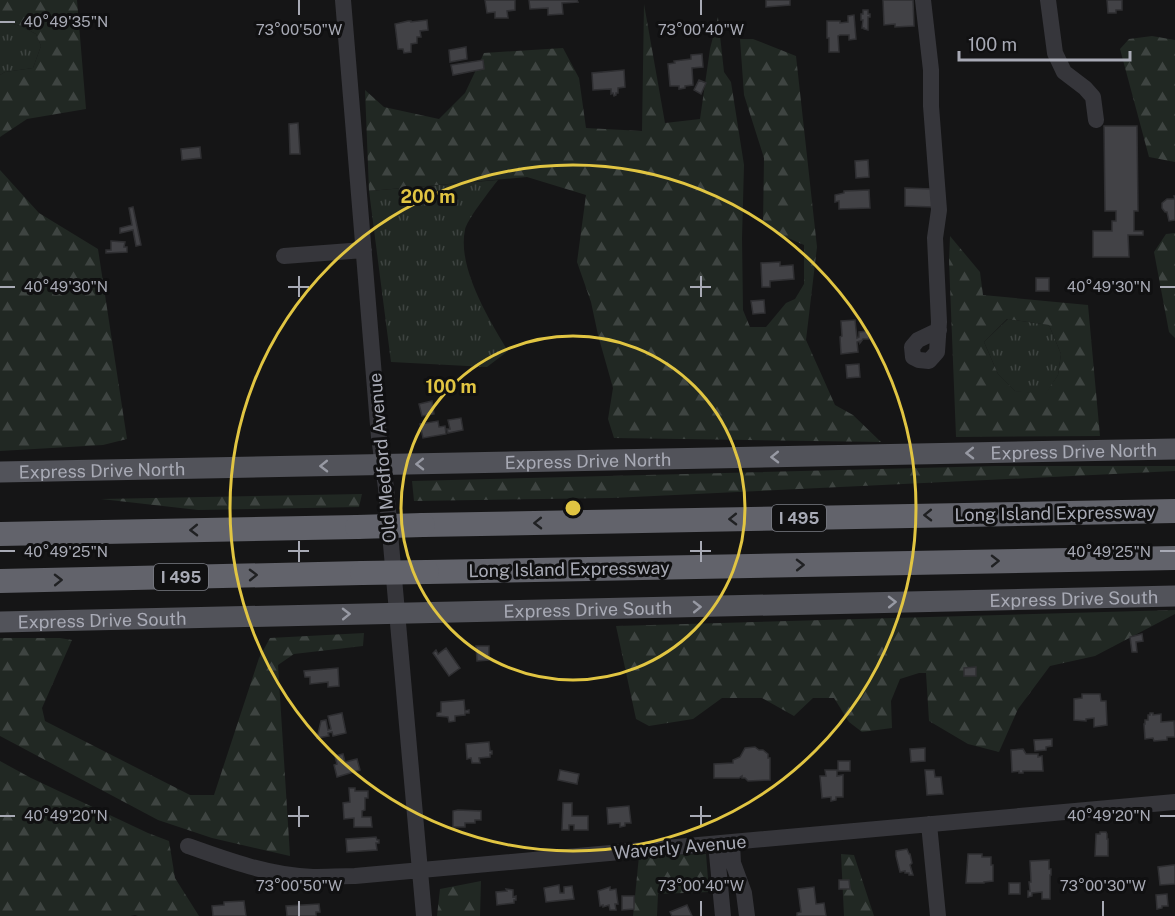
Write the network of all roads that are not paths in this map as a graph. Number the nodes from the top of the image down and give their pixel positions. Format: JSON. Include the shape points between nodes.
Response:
{"nodes":[{"id":1,"x":343,"y":0,"type":"edge"},
{"id":2,"x":923,"y":0,"type":"edge"},
{"id":3,"x":1048,"y":0,"type":"edge"},
{"id":4,"x":1096,"y":120,"type":"dead end"},
{"id":5,"x":364,"y":250,"type":"junction"},
{"id":6,"x":284,"y":256,"type":"dead end"},
{"id":7,"x":939,"y":330,"type":"dead end"},
{"id":8,"x":1175,"y":448,"type":"edge"},
{"id":9,"x":382,"y":465,"type":"junction"},
{"id":10,"x":0,"y":472,"type":"edge"},
{"id":11,"x":1175,"y":511,"type":"edge"},
{"id":12,"x":0,"y":519,"type":"edge"},
{"id":13,"x":143,"y":531,"type":"junction"},
{"id":14,"x":0,"y":534,"type":"edge"},
{"id":15,"x":1175,"y":558,"type":"edge"},
{"id":16,"x":0,"y":581,"type":"edge"},
{"id":17,"x":1175,"y":596,"type":"edge"},
{"id":18,"x":396,"y":613,"type":"junction"},
{"id":19,"x":0,"y":621,"type":"edge"},
{"id":20,"x":1175,"y":802,"type":"edge"},
{"id":21,"x":929,"y":824,"type":"junction"},
{"id":22,"x":724,"y":843,"type":"junction"},
{"id":23,"x":188,"y":846,"type":"dead end"},
{"id":24,"x":420,"y":870,"type":"junction"},
{"id":25,"x":424,"y":916,"type":"edge"},
{"id":26,"x":723,"y":916,"type":"edge"},
{"id":27,"x":747,"y":916,"type":"edge"},
{"id":28,"x":938,"y":916,"type":"edge"}],
"edges":[{"from":1,"to":5,"type":"street","name":"Old Medford Avenue"},
{"from":2,"to":7,"type":"street","via":[[939,210],[935,237]]},
{"from":3,"to":4,"type":"street","via":[[1055,53],[1064,72],[1093,97]]},
{"from":5,"to":6,"type":"street"},
{"from":5,"to":9,"type":"street","name":"Old Medford Avenue"},
{"from":8,"to":9,"type":"main road","name":"Express Drive North","one_way":true},
{"from":9,"to":10,"type":"main road","name":"Express Drive North","one_way":true},
{"from":9,"to":18,"type":"street","name":"Old Medford Avenue"},
{"from":11,"to":13,"type":"highway","name":"Long Island Expressway","number":"I 495","one_way":true,"bridge":true},
{"from":12,"to":13,"type":"highway"},
{"from":13,"to":14,"type":"highway","name":"Long Island Expressway","number":"I 495"},
{"from":16,"to":15,"type":"highway","name":"Long Island Expressway","number":"I 495","one_way":true,"bridge":true},
{"from":18,"to":17,"type":"main road","name":"Express Drive South","one_way":true},
{"from":19,"to":18,"type":"main road","name":"Express Drive South","one_way":true},
{"from":18,"to":24,"type":"street","name":"Old Medford Avenue"},
{"from":20,"to":21,"type":"street","name":"Waverly Avenue"},
{"from":21,"to":22,"type":"street","name":"Waverly Avenue"},
{"from":21,"to":28,"type":"street"},
{"from":22,"to":24,"type":"street","name":"Waverly Avenue"},
{"from":22,"to":26,"type":"street"},
{"from":22,"to":27,"type":"street","via":[[744,893]]},
{"from":23,"to":24,"type":"street","name":"Waverly Avenue","via":[[269,871],[311,877]]},
{"from":24,"to":25,"type":"street","name":"Old Medford Avenue"}]}
